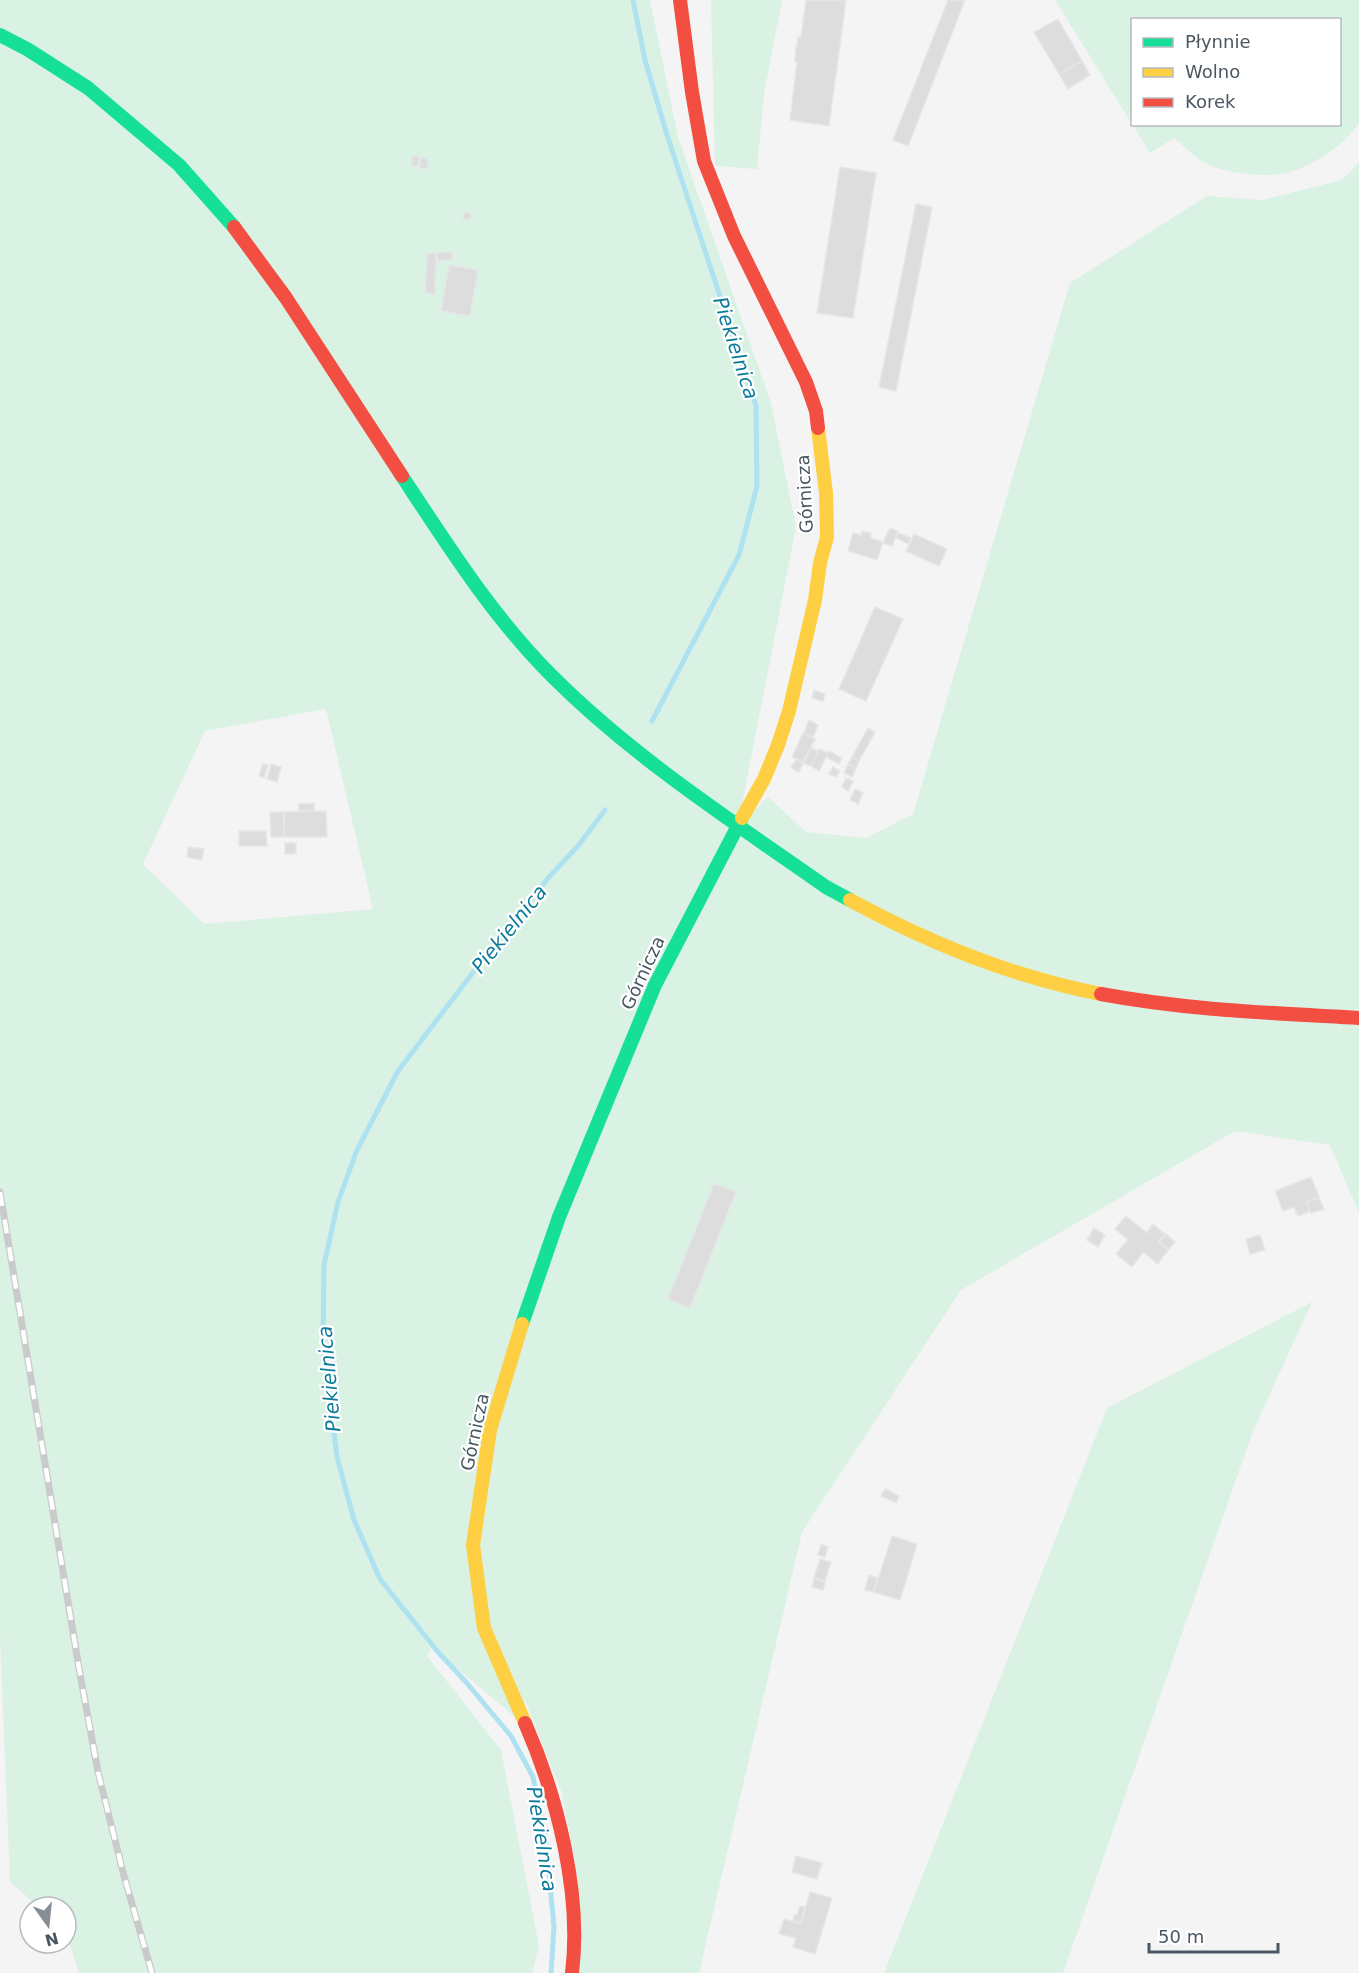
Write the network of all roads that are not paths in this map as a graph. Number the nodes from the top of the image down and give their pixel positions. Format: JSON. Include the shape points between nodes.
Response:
{"nodes":[{"id":1,"x":680,"y":0,"type":"edge"},
{"id":2,"x":0,"y":35,"type":"edge"},
{"id":3,"x":737,"y":826,"type":"junction"},
{"id":4,"x":1359,"y":1018,"type":"edge"},
{"id":5,"x":572,"y":1973,"type":"edge"}],
"edges":[{"from":1,"to":3,"type":"street","name":"Górnicza","via":[[704,161],[734,236],[806,381],[816,411],[826,493],[827,537],[789,711],[764,779]]},
{"from":2,"to":3,"type":"street","via":[[88,88],[179,165],[240,235],[286,298],[499,617],[590,712]]},
{"from":3,"to":4,"type":"street","via":[[826,887],[894,924],[1026,976],[1138,1001]]},
{"from":3,"to":5,"type":"street","name":"Górnicza","via":[[655,985],[559,1217],[490,1430],[473,1545],[484,1628],[550,1790],[571,1878],[575,1950]]}]}
